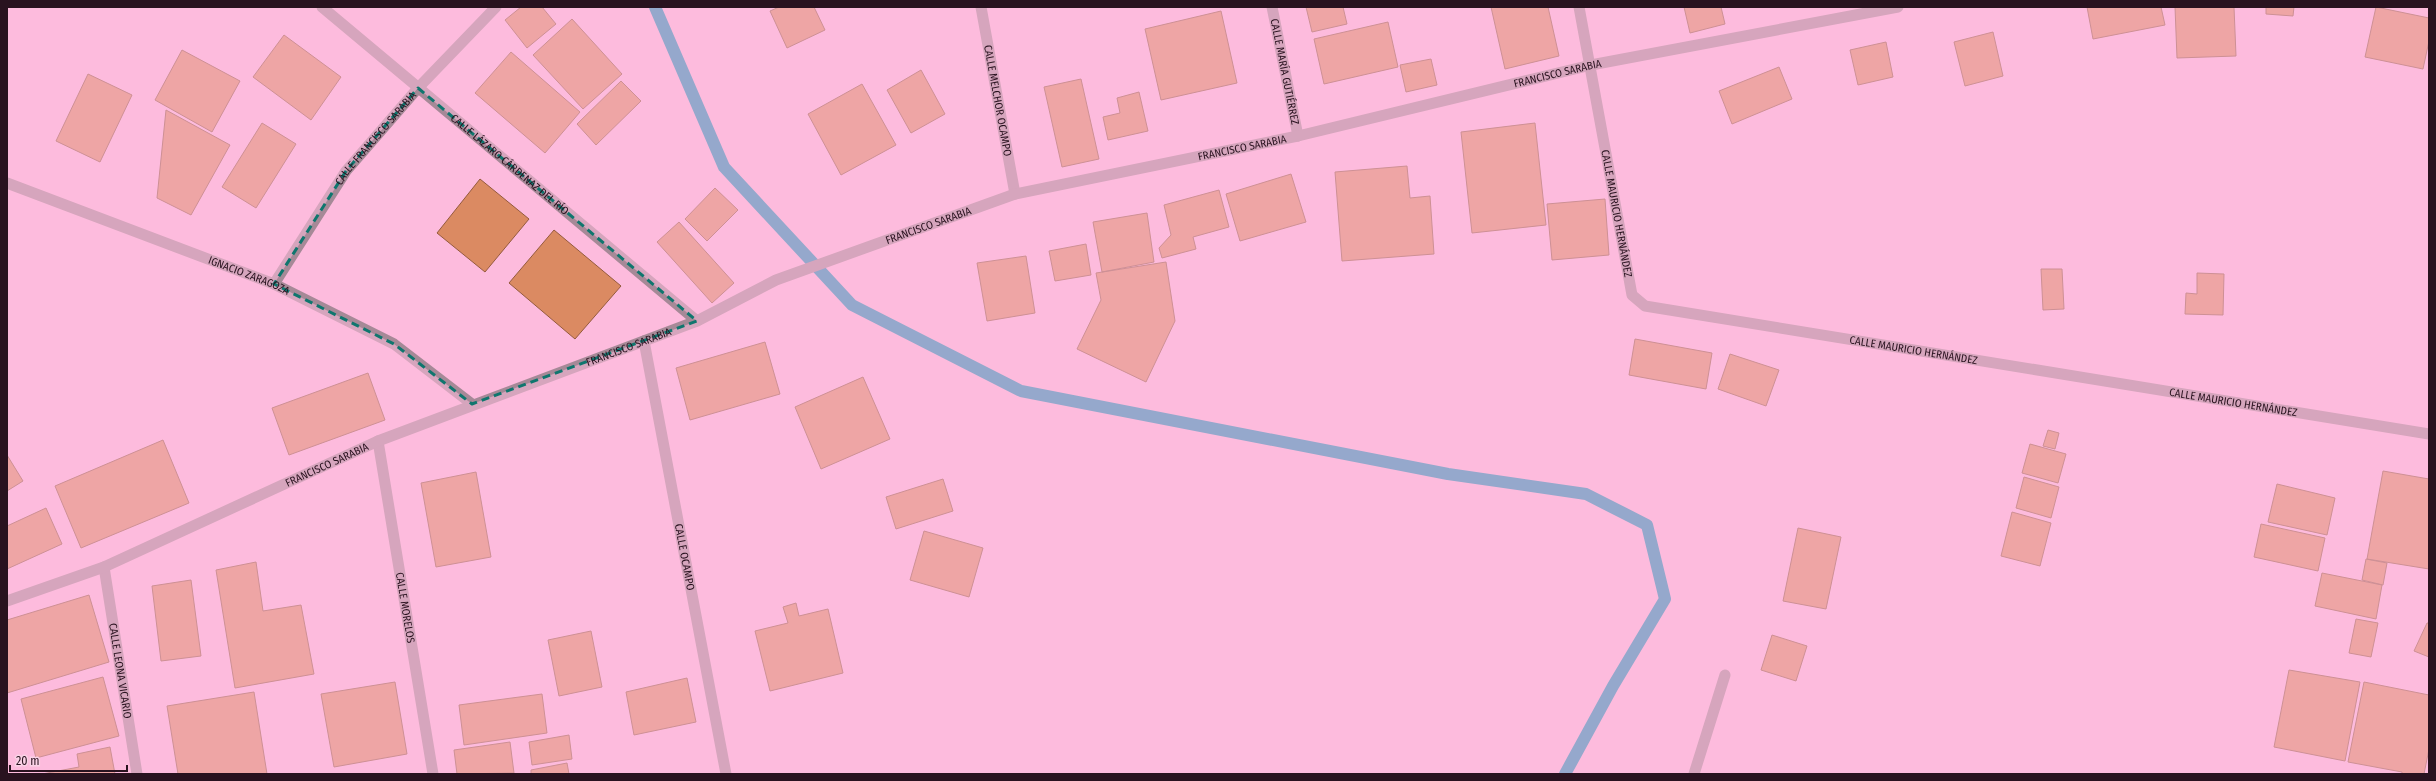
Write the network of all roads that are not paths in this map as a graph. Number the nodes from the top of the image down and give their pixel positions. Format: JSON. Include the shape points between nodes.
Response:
{"nodes":[{"id":1,"x":322,"y":7,"type":"edge"},
{"id":2,"x":496,"y":7,"type":"edge"},
{"id":3,"x":981,"y":7,"type":"edge"},
{"id":4,"x":1272,"y":7,"type":"edge"},
{"id":5,"x":1579,"y":7,"type":"edge"},
{"id":6,"x":1898,"y":7,"type":"edge"},
{"id":7,"x":1869,"y":10,"type":"edge"},
{"id":8,"x":1591,"y":65,"type":"junction"},
{"id":9,"x":418,"y":88,"type":"junction"},
{"id":10,"x":1298,"y":136,"type":"junction"},
{"id":11,"x":7,"y":183,"type":"edge"},
{"id":12,"x":1015,"y":194,"type":"junction"},
{"id":13,"x":274,"y":284,"type":"junction"},
{"id":14,"x":697,"y":321,"type":"junction"},
{"id":15,"x":644,"y":341,"type":"junction"},
{"id":16,"x":472,"y":404,"type":"junction"},
{"id":17,"x":2429,"y":434,"type":"edge"},
{"id":18,"x":378,"y":441,"type":"junction"},
{"id":19,"x":104,"y":567,"type":"junction"},
{"id":20,"x":7,"y":601,"type":"edge"},
{"id":21,"x":1725,"y":674,"type":"dead end"},
{"id":22,"x":137,"y":774,"type":"edge"},
{"id":23,"x":433,"y":774,"type":"edge"},
{"id":24,"x":726,"y":774,"type":"edge"},
{"id":25,"x":1694,"y":774,"type":"edge"}],
"edges":[{"from":1,"to":9,"type":"street","name":"CALLE LÁZARO CÁRDENAZ DEL RÍO"},
{"from":2,"to":9,"type":"street","name":"CALLE FRANCISCO SARABIA"},
{"from":3,"to":12,"type":"street","name":"CALLE MELCHOR OCAMPO"},
{"from":4,"to":10,"type":"street","name":"CALLE MARÍA GUTIÉRREZ"},
{"from":5,"to":8,"type":"street","name":"CALLE MAURICIO HERNÁNDEZ"},
{"from":6,"to":7,"type":"street","name":"FRANCISCO SARABIA"},
{"from":7,"to":8,"type":"street","name":"FRANCISCO SARABIA"},
{"from":8,"to":10,"type":"street","name":"FRANCISCO SARABIA"},
{"from":8,"to":17,"type":"street","name":"CALLE MAURICIO HERNÁNDEZ","via":[[1632,295],[1645,306]]},
{"from":9,"to":13,"type":"street","name":"CALLE FRANCISCO SARABIA","via":[[346,171]]},
{"from":9,"to":14,"type":"street","name":"CALLE LÁZARO CÁRDENAZ DEL RÍO"},
{"from":10,"to":12,"type":"street","name":"FRANCISCO SARABIA"},
{"from":11,"to":13,"type":"street","name":"IGNACIO ZARAGOZA"},
{"from":12,"to":14,"type":"street","name":"FRANCISCO SARABIA","via":[[846,257],[776,280]]},
{"from":13,"to":16,"type":"street","name":"IGNACIO ZARAGOZA","via":[[394,344]]},
{"from":14,"to":15,"type":"street","name":"FRANCISCO SARABIA"},
{"from":15,"to":16,"type":"street","name":"FRANCISCO SARABIA"},
{"from":15,"to":24,"type":"street","name":"CALLE OCAMPO"},
{"from":16,"to":18,"type":"street","name":"FRANCISCO SARABIA"},
{"from":18,"to":19,"type":"street","name":"FRANCISCO SARABIA"},
{"from":18,"to":23,"type":"street","name":"CALLE MORELOS"},
{"from":19,"to":20,"type":"street","name":"FRANCISCO SARABIA"},
{"from":19,"to":22,"type":"street","name":"CALLE LEONA VICARIO"},
{"from":21,"to":25,"type":"street"}]}
